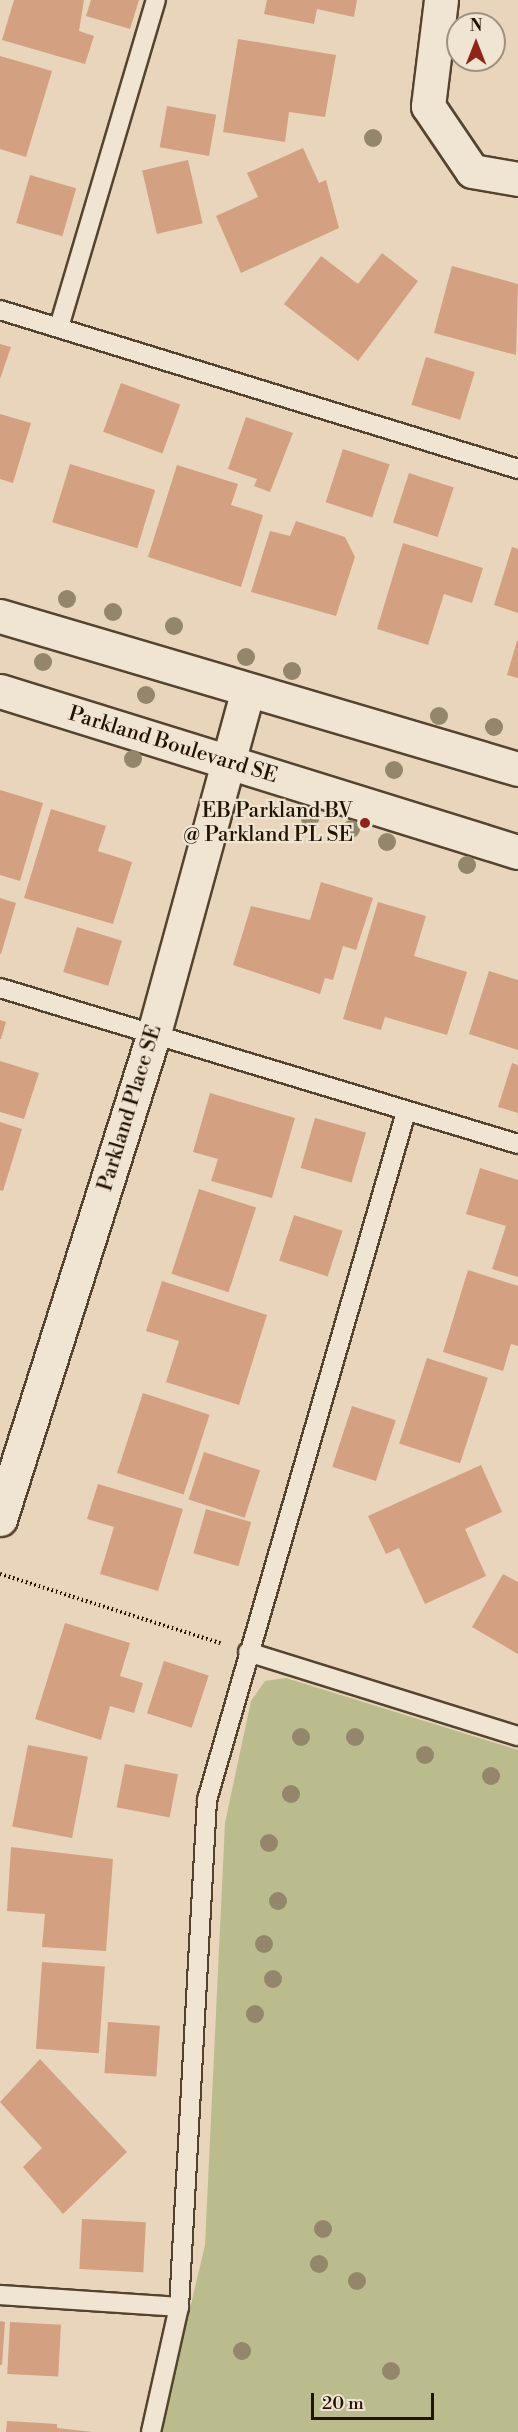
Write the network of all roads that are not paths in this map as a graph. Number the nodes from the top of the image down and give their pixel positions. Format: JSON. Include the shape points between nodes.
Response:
{"nodes":[{"id":1,"x":156,"y":0,"type":"edge"},
{"id":2,"x":441,"y":0,"type":"edge"},
{"id":3,"x":518,"y":179,"type":"edge"},
{"id":4,"x":0,"y":310,"type":"edge"},
{"id":5,"x":59,"y":327,"type":"junction"},
{"id":6,"x":518,"y":469,"type":"edge"},
{"id":7,"x":0,"y":616,"type":"edge"},
{"id":8,"x":0,"y":691,"type":"edge"},
{"id":9,"x":248,"y":692,"type":"junction"},
{"id":10,"x":228,"y":762,"type":"junction"},
{"id":11,"x":518,"y":769,"type":"edge"},
{"id":12,"x":518,"y":852,"type":"edge"},
{"id":13,"x":0,"y":988,"type":"edge"},
{"id":14,"x":154,"y":1033,"type":"junction"},
{"id":15,"x":406,"y":1112,"type":"junction"},
{"id":16,"x":518,"y":1144,"type":"edge"},
{"id":17,"x":0,"y":1519,"type":"edge"},
{"id":18,"x":248,"y":1652,"type":"junction"},
{"id":19,"x":518,"y":1737,"type":"edge"},
{"id":20,"x":0,"y":2295,"type":"edge"},
{"id":21,"x":179,"y":2307,"type":"junction"},
{"id":22,"x":151,"y":2432,"type":"edge"}],
"edges":[{"from":1,"to":5,"type":"lane"},
{"from":2,"to":3,"type":"street","via":[[428,106],[472,171]]},
{"from":4,"to":5,"type":"lane"},
{"from":5,"to":6,"type":"lane"},
{"from":7,"to":9,"type":"street"},
{"from":8,"to":10,"type":"street","name":"Parkland Boulevard SE"},
{"from":9,"to":10,"type":"street","name":"Parkland Place SE"},
{"from":9,"to":11,"type":"street"},
{"from":10,"to":12,"type":"street","name":"Parkland Boulevard SE"},
{"from":10,"to":14,"type":"street","name":"Parkland Place SE"},
{"from":13,"to":14,"type":"lane"},
{"from":14,"to":15,"type":"lane"},
{"from":14,"to":17,"type":"street","name":"Parkland Place SE"},
{"from":15,"to":16,"type":"lane"},
{"from":15,"to":18,"type":"lane"},
{"from":18,"to":19,"type":"lane"},
{"from":18,"to":21,"type":"lane","via":[[207,1800]]},
{"from":20,"to":21,"type":"lane"},
{"from":21,"to":22,"type":"lane"}]}
